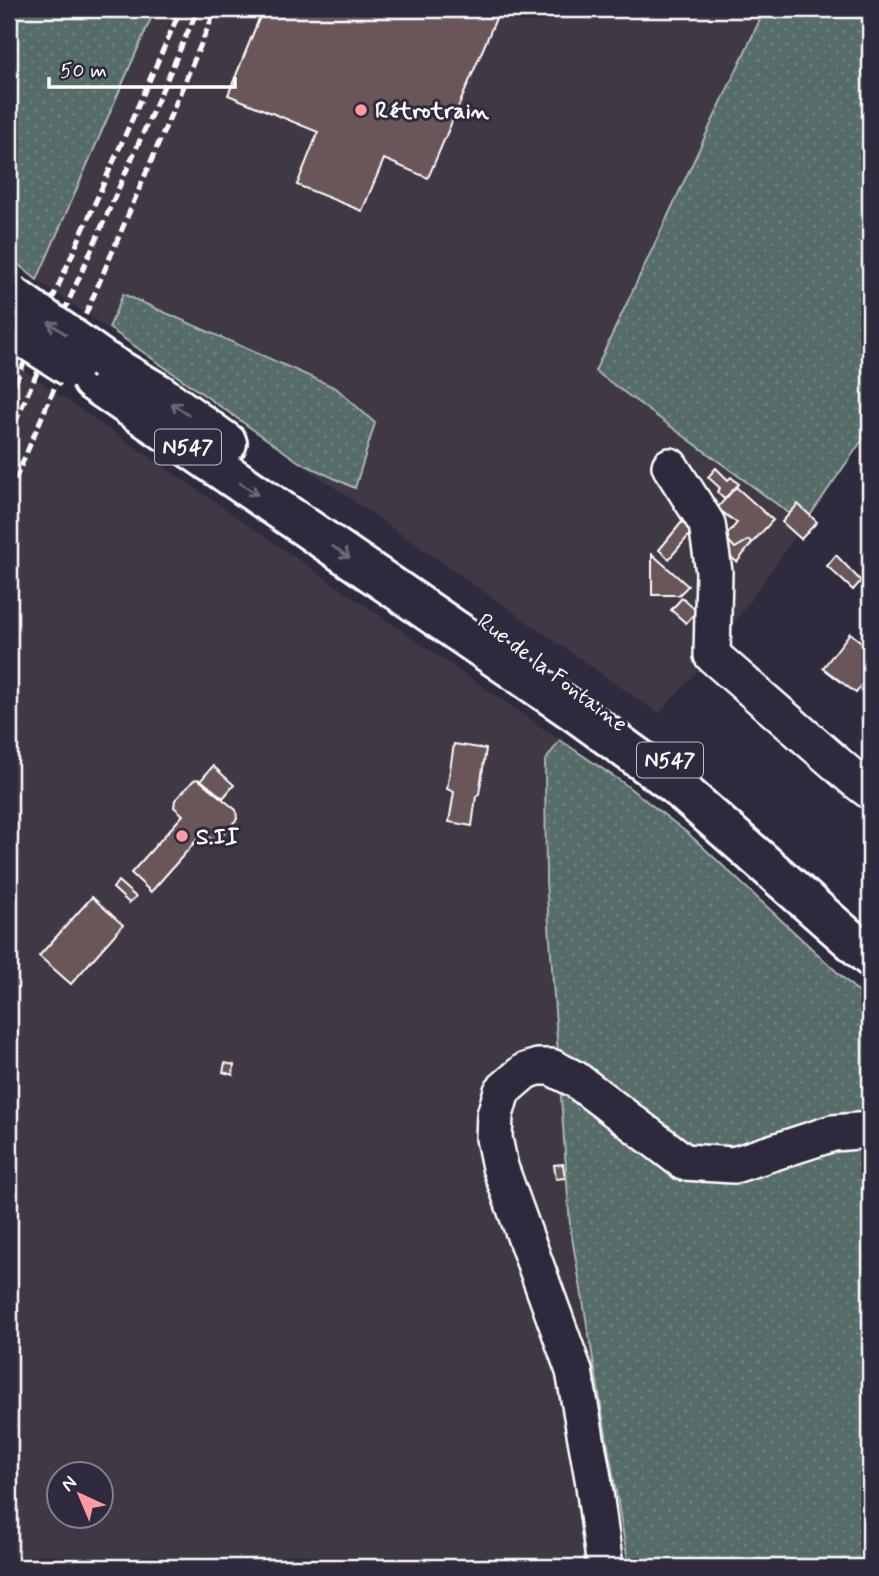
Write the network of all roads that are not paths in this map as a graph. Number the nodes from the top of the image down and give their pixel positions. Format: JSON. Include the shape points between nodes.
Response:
{"nodes":[{"id":1,"x":10,"y":306,"type":"edge"},
{"id":2,"x":670,"y":466,"type":"dead end"},
{"id":3,"x":456,"y":615,"type":"junction"},
{"id":4,"x":865,"y":775,"type":"edge"},
{"id":5,"x":870,"y":926,"type":"edge"},
{"id":6,"x":870,"y":957,"type":"edge"},
{"id":7,"x":870,"y":1130,"type":"edge"},
{"id":8,"x":605,"y":1567,"type":"edge"}],
"edges":[{"from":1,"to":3,"type":"main road","number":"N547","bridge":true},
{"from":2,"to":4,"type":"street","via":[[707,524],[714,572],[712,655]]},
{"from":3,"to":5,"type":"main road","name":"Rue de la Fontaine","number":"N547","via":[[729,805]]},
{"from":3,"to":6,"type":"main road","number":"N547","via":[[575,712],[674,784]]},
{"from":7,"to":8,"type":"street","via":[[833,1133],[734,1166],[684,1162],[575,1079],[551,1067],[525,1071],[502,1091],[494,1138],[500,1167],[574,1371]]}]}
